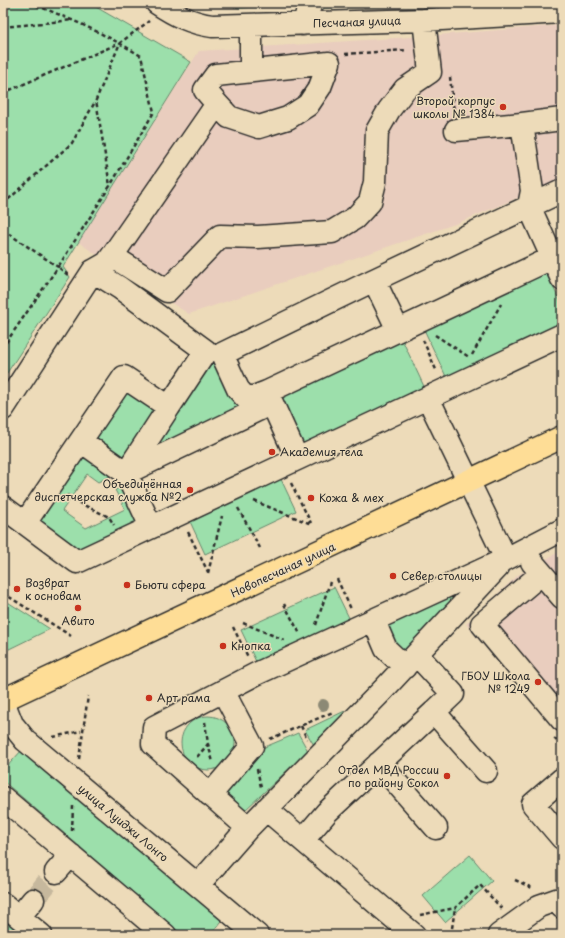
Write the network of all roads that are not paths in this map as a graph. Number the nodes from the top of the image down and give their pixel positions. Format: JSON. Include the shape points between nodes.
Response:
{"nodes":[{"id":1,"x":312,"y":3,"type":"edge"},
{"id":2,"x":154,"y":11,"type":"edge"},
{"id":3,"x":562,"y":12,"type":"edge"},
{"id":4,"x":424,"y":20,"type":"junction"},
{"id":5,"x":303,"y":24,"type":"junction"},
{"id":6,"x":251,"y":26,"type":"junction"},
{"id":7,"x":251,"y":70,"type":"junction"},
{"id":8,"x":217,"y":104,"type":"junction"},
{"id":9,"x":562,"y":119,"type":"edge"},
{"id":10,"x":522,"y":124,"type":"junction"},
{"id":11,"x":456,"y":130,"type":"dead end"},
{"id":12,"x":562,"y":191,"type":"edge"},
{"id":13,"x":529,"y":206,"type":"junction"},
{"id":14,"x":112,"y":256,"type":"junction"},
{"id":15,"x":552,"y":258,"type":"junction"},
{"id":16,"x":93,"y":271,"type":"junction"},
{"id":17,"x":562,"y":279,"type":"edge"},
{"id":18,"x":374,"y":280,"type":"junction"},
{"id":19,"x":406,"y":326,"type":"junction"},
{"id":20,"x":562,"y":334,"type":"edge"},
{"id":21,"x":442,"y":392,"type":"junction"},
{"id":22,"x":270,"y":397,"type":"junction"},
{"id":23,"x":169,"y":407,"type":"junction"},
{"id":24,"x":3,"y":409,"type":"edge"},
{"id":25,"x":562,"y":437,"type":"edge"},
{"id":26,"x":80,"y":441,"type":"junction"},
{"id":27,"x":290,"y":461,"type":"junction"},
{"id":28,"x":126,"y":473,"type":"junction"},
{"id":29,"x":469,"y":482,"type":"junction"},
{"id":30,"x":3,"y":507,"type":"edge"},
{"id":31,"x":25,"y":523,"type":"junction"},
{"id":32,"x":151,"y":527,"type":"junction"},
{"id":33,"x":562,"y":530,"type":"edge"},
{"id":34,"x":514,"y":555,"type":"junction"},
{"id":35,"x":541,"y":574,"type":"junction"},
{"id":36,"x":562,"y":598,"type":"edge"},
{"id":37,"x":367,"y":624,"type":"junction"},
{"id":38,"x":411,"y":661,"type":"junction"},
{"id":39,"x":223,"y":691,"type":"junction"},
{"id":40,"x":3,"y":700,"type":"edge"},
{"id":41,"x":434,"y":712,"type":"junction"},
{"id":42,"x":562,"y":720,"type":"edge"},
{"id":43,"x":379,"y":763,"type":"junction"},
{"id":44,"x":486,"y":771,"type":"dead end"},
{"id":45,"x":562,"y":779,"type":"edge"},
{"id":46,"x":210,"y":795,"type":"junction"},
{"id":47,"x":3,"y":798,"type":"edge"},
{"id":48,"x":266,"y":809,"type":"junction"},
{"id":49,"x":248,"y":828,"type":"junction"},
{"id":50,"x":436,"y":828,"type":"dead end"},
{"id":51,"x":562,"y":838,"type":"edge"},
{"id":52,"x":303,"y":840,"type":"junction"},
{"id":53,"x":71,"y":854,"type":"junction"},
{"id":54,"x":56,"y":872,"type":"tunnel mouth"},
{"id":55,"x":198,"y":885,"type":"junction"},
{"id":56,"x":33,"y":900,"type":"tunnel mouth"},
{"id":57,"x":560,"y":900,"type":"edge"},
{"id":58,"x":11,"y":910,"type":"edge"},
{"id":59,"x":507,"y":929,"type":"edge"},
{"id":60,"x":243,"y":931,"type":"edge"},
{"id":61,"x":41,"y":935,"type":"edge"},
{"id":62,"x":164,"y":935,"type":"edge"},
{"id":63,"x":414,"y":935,"type":"edge"}],
"edges":[{"from":1,"to":5,"type":"street"},
{"from":2,"to":6,"type":"street","name":"Песчаная улица","via":[[196,24]]},
{"from":3,"to":4,"type":"street","name":"Песчаная улица"},
{"from":4,"to":5,"type":"street","name":"Песчаная улица"},
{"from":4,"to":14,"type":"street","via":[[430,72],[405,89],[377,131],[375,182],[370,202],[355,218],[332,232],[258,238],[220,236],[167,291]]},
{"from":5,"to":6,"type":"street","name":"Песчаная улица"},
{"from":6,"to":7,"type":"street"},
{"from":7,"to":8,"type":"street","via":[[216,75],[205,90]]},
{"from":7,"to":8,"type":"street","via":[[329,63],[320,87],[308,105],[288,118],[259,127],[229,117]]},
{"from":8,"to":14,"type":"street"},
{"from":9,"to":10,"type":"street"},
{"from":10,"to":11,"type":"street"},
{"from":10,"to":13,"type":"street","via":[[532,191]]},
{"from":12,"to":13,"type":"street"},
{"from":13,"to":15,"type":"street"},
{"from":13,"to":18,"type":"street"},
{"from":14,"to":16,"type":"street"},
{"from":15,"to":17,"type":"street"},
{"from":15,"to":19,"type":"street"},
{"from":16,"to":23,"type":"street","via":[[206,351]]},
{"from":16,"to":24,"type":"street"},
{"from":18,"to":19,"type":"street"},
{"from":18,"to":22,"type":"street","via":[[222,354],[238,389],[245,397]]},
{"from":19,"to":22,"type":"street"},
{"from":20,"to":21,"type":"street"},
{"from":21,"to":27,"type":"street"},
{"from":21,"to":29,"type":"street"},
{"from":22,"to":27,"type":"street"},
{"from":22,"to":28,"type":"street"},
{"from":23,"to":26,"type":"street","via":[[124,377]]},
{"from":23,"to":28,"type":"street"},
{"from":25,"to":29,"type":"main road","name":"Новопесчаная улица"},
{"from":26,"to":28,"type":"street"},
{"from":26,"to":31,"type":"street"},
{"from":27,"to":32,"type":"street"},
{"from":28,"to":32,"type":"street"},
{"from":29,"to":34,"type":"street"},
{"from":29,"to":40,"type":"main road","name":"Новопесчаная улица"},
{"from":30,"to":31,"type":"street"},
{"from":31,"to":32,"type":"street","via":[[77,562]]},
{"from":33,"to":34,"type":"street"},
{"from":34,"to":35,"type":"street"},
{"from":34,"to":37,"type":"street"},
{"from":34,"to":38,"type":"street"},
{"from":35,"to":36,"type":"street"},
{"from":35,"to":42,"type":"street","via":[[482,624]]},
{"from":37,"to":38,"type":"street","via":[[386,649]]},
{"from":37,"to":39,"type":"street"},
{"from":38,"to":41,"type":"street","via":[[453,694]]},
{"from":38,"to":48,"type":"street"},
{"from":39,"to":46,"type":"street","via":[[252,746]]},
{"from":39,"to":46,"type":"street","via":[[154,727],[152,744]]},
{"from":40,"to":55,"type":"street","name":"улица Луиджи Лонго","via":[[12,724],[25,740]]},
{"from":41,"to":43,"type":"street"},
{"from":41,"to":44,"type":"street"},
{"from":43,"to":50,"type":"street"},
{"from":43,"to":52,"type":"street","via":[[327,812]]},
{"from":45,"to":51,"type":"street","via":[[532,804]]},
{"from":46,"to":49,"type":"street"},
{"from":47,"to":53,"type":"street"},
{"from":48,"to":49,"type":"street"},
{"from":48,"to":52,"type":"street"},
{"from":49,"to":55,"type":"street"},
{"from":52,"to":63,"type":"street"},
{"from":53,"to":54,"type":"street"},
{"from":53,"to":62,"type":"street"},
{"from":55,"to":60,"type":"street","name":"улица Луиджи Лонго"},
{"from":56,"to":58,"type":"street"},
{"from":57,"to":59,"type":"street","via":[[539,906]]},
{"from":58,"to":61,"type":"street"}]}
